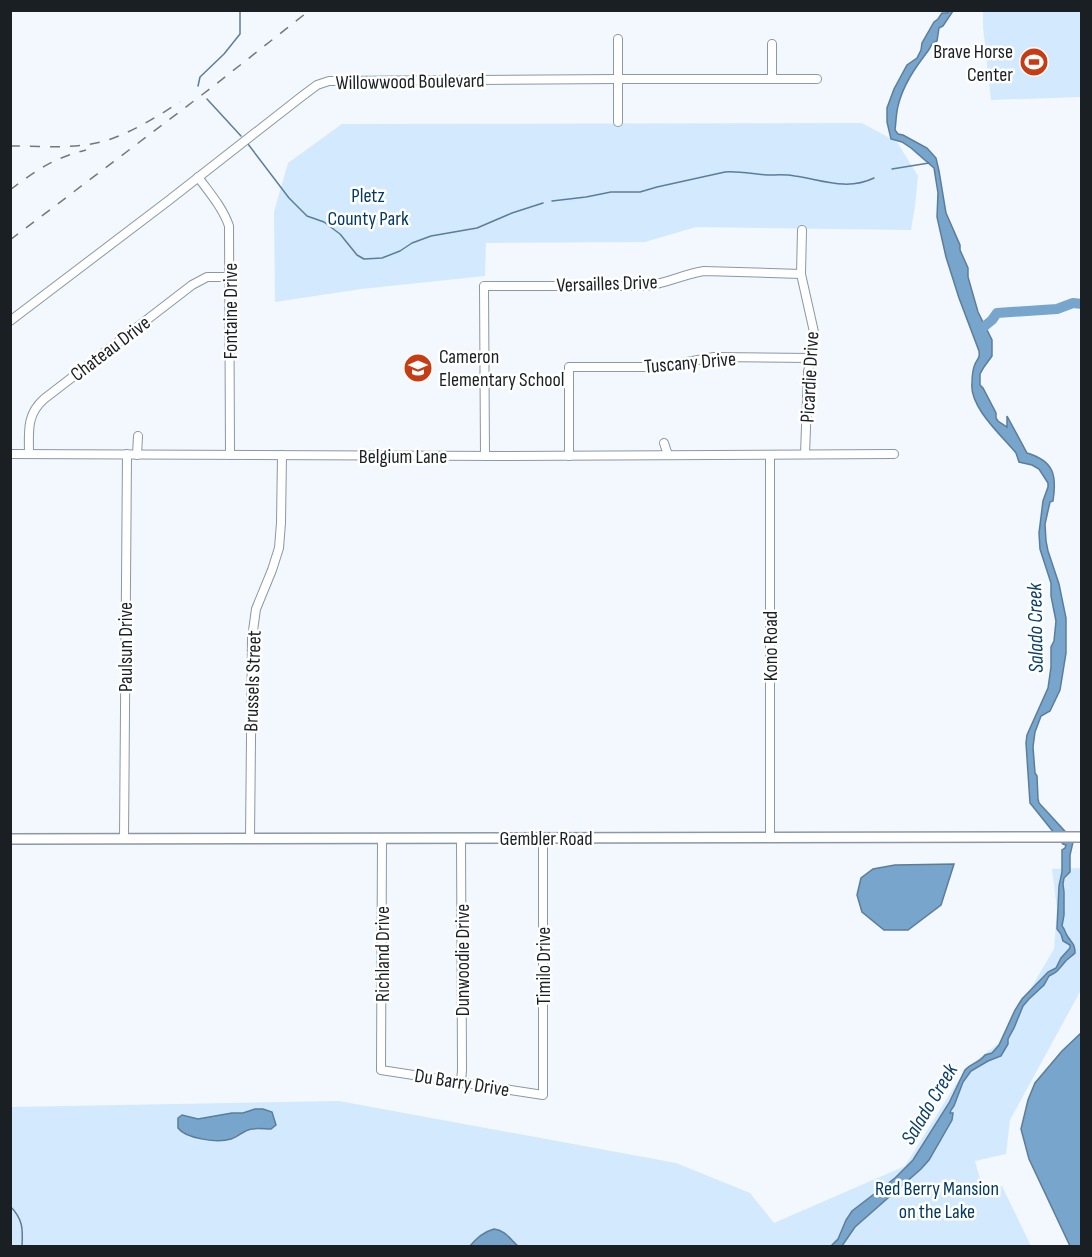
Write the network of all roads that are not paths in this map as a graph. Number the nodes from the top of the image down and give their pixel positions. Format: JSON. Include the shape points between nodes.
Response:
{"nodes":[{"id":1,"x":618,"y":39,"type":"dead end"},
{"id":2,"x":772,"y":44,"type":"dead end"},
{"id":3,"x":618,"y":79,"type":"junction"},
{"id":4,"x":772,"y":79,"type":"junction"},
{"id":5,"x":817,"y":79,"type":"dead end"},
{"id":6,"x":618,"y":122,"type":"dead end"},
{"id":7,"x":198,"y":177,"type":"junction"},
{"id":8,"x":802,"y":230,"type":"dead end"},
{"id":9,"x":801,"y":274,"type":"junction"},
{"id":10,"x":230,"y":277,"type":"junction"},
{"id":11,"x":10,"y":321,"type":"edge"},
{"id":12,"x":811,"y":358,"type":"junction"},
{"id":13,"x":138,"y":436,"type":"dead end"},
{"id":14,"x":664,"y":443,"type":"dead end"},
{"id":15,"x":10,"y":454,"type":"edge"},
{"id":16,"x":29,"y":454,"type":"junction"},
{"id":17,"x":127,"y":454,"type":"junction"},
{"id":18,"x":137,"y":454,"type":"junction"},
{"id":19,"x":805,"y":454,"type":"junction"},
{"id":20,"x":894,"y":454,"type":"dead end"},
{"id":21,"x":230,"y":455,"type":"junction"},
{"id":22,"x":282,"y":455,"type":"junction"},
{"id":23,"x":668,"y":455,"type":"junction"},
{"id":24,"x":770,"y":455,"type":"junction"},
{"id":25,"x":485,"y":456,"type":"junction"},
{"id":26,"x":569,"y":456,"type":"junction"},
{"id":27,"x":770,"y":837,"type":"junction"},
{"id":28,"x":1082,"y":837,"type":"edge"},
{"id":29,"x":382,"y":838,"type":"junction"},
{"id":30,"x":461,"y":838,"type":"junction"},
{"id":31,"x":543,"y":838,"type":"junction"},
{"id":32,"x":10,"y":839,"type":"edge"},
{"id":33,"x":124,"y":839,"type":"junction"},
{"id":34,"x":250,"y":839,"type":"junction"},
{"id":35,"x":381,"y":1070,"type":"joint"},
{"id":36,"x":461,"y":1082,"type":"junction"},
{"id":37,"x":543,"y":1095,"type":"joint"}],
"edges":[{"from":1,"to":3,"type":"street"},
{"from":2,"to":4,"type":"street"},
{"from":3,"to":4,"type":"street","name":"Willowwood Boulevard"},
{"from":3,"to":6,"type":"street"},
{"from":3,"to":7,"type":"street","name":"Willowwood Boulevard","via":[[329,81],[317,85]]},
{"from":4,"to":5,"type":"street","name":"Willowwood Boulevard"},
{"from":7,"to":10,"type":"street","name":"Fontaine Drive","via":[[229,226]]},
{"from":7,"to":11,"type":"street","name":"Willowwood Boulevard"},
{"from":8,"to":9,"type":"street","name":"Picardie Drive"},
{"from":9,"to":12,"type":"street","name":"Picardie Drive","via":[[814,332]]},
{"from":9,"to":25,"type":"street","name":"Versailles Drive","via":[[704,271],[651,286],[484,286]]},
{"from":10,"to":16,"type":"street","name":"Chateau Drive","via":[[207,277],[192,285],[44,399],[29,423]]},
{"from":10,"to":21,"type":"street","name":"Fontaine Drive"},
{"from":12,"to":19,"type":"street","name":"Picardie Drive"},
{"from":12,"to":26,"type":"street","name":"Tuscany Drive","via":[[722,356],[661,368],[569,367]]},
{"from":13,"to":18,"type":"street"},
{"from":14,"to":23,"type":"street"},
{"from":15,"to":16,"type":"street","name":"Belgium Lane"},
{"from":16,"to":17,"type":"street","name":"Belgium Lane"},
{"from":17,"to":18,"type":"street","name":"Belgium Lane"},
{"from":17,"to":33,"type":"street","name":"Paulsun Drive"},
{"from":18,"to":21,"type":"street","name":"Belgium Lane"},
{"from":19,"to":20,"type":"street","name":"Belgium Lane"},
{"from":19,"to":24,"type":"street","name":"Belgium Lane"},
{"from":21,"to":22,"type":"street","name":"Belgium Lane"},
{"from":22,"to":25,"type":"street","name":"Belgium Lane"},
{"from":22,"to":34,"type":"street","name":"Brussels Street","via":[[279,548],[256,609],[252,639]]},
{"from":23,"to":24,"type":"street","name":"Belgium Lane"},
{"from":23,"to":26,"type":"street","name":"Belgium Lane"},
{"from":24,"to":27,"type":"street","name":"Kono Road"},
{"from":25,"to":26,"type":"street","name":"Belgium Lane"},
{"from":27,"to":28,"type":"main road","name":"Gembler Road"},
{"from":27,"to":31,"type":"main road","name":"Gembler Road"},
{"from":29,"to":30,"type":"main road","name":"Gembler Road"},
{"from":29,"to":34,"type":"main road","name":"Gembler Road"},
{"from":29,"to":35,"type":"street","name":"Richland Drive"},
{"from":30,"to":31,"type":"main road","name":"Gembler Road"},
{"from":30,"to":36,"type":"street","name":"Dunwoodie Drive"},
{"from":31,"to":37,"type":"street","name":"Timilo Drive"},
{"from":32,"to":33,"type":"main road","name":"Gembler Road"},
{"from":33,"to":34,"type":"main road","name":"Gembler Road"},
{"from":35,"to":36,"type":"street","name":"Du Barry Drive"},
{"from":36,"to":37,"type":"street","name":"Du Barry Drive"}]}
